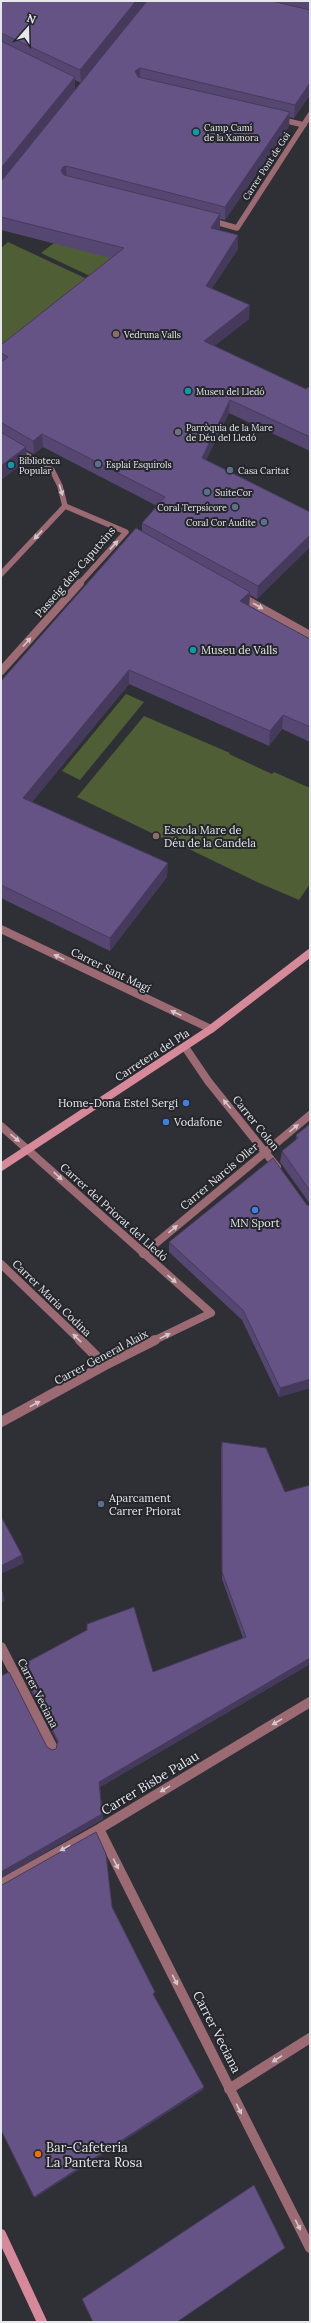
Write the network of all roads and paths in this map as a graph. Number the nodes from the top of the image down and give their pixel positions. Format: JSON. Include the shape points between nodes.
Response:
{"nodes":[{"id":1,"x":310,"y":115,"type":"edge"},
{"id":2,"x":274,"y":118,"type":"edge"},
{"id":3,"x":304,"y":125,"type":"junction"},
{"id":4,"x":200,"y":218,"type":"edge"},
{"id":5,"x":1,"y":440,"type":"edge"},
{"id":6,"x":65,"y":506,"type":"junction"},
{"id":7,"x":126,"y":532,"type":"junction"},
{"id":8,"x":132,"y":536,"type":"edge"},
{"id":9,"x":1,"y":574,"type":"edge"},
{"id":10,"x":235,"y":593,"type":"edge"},
{"id":11,"x":310,"y":635,"type":"edge"},
{"id":12,"x":1,"y":671,"type":"edge"},
{"id":13,"x":1,"y":929,"type":"edge"},
{"id":14,"x":310,"y":953,"type":"edge"},
{"id":15,"x":211,"y":1029,"type":"junction"},
{"id":16,"x":185,"y":1047,"type":"junction"},
{"id":17,"x":310,"y":1115,"type":"edge"},
{"id":18,"x":1,"y":1126,"type":"edge"},
{"id":19,"x":29,"y":1149,"type":"junction"},
{"id":20,"x":266,"y":1151,"type":"junction"},
{"id":21,"x":1,"y":1167,"type":"edge"},
{"id":22,"x":283,"y":1176,"type":"edge"},
{"id":23,"x":143,"y":1254,"type":"junction"},
{"id":24,"x":1,"y":1264,"type":"edge"},
{"id":25,"x":212,"y":1313,"type":"joint"},
{"id":26,"x":105,"y":1365,"type":"junction"},
{"id":27,"x":1,"y":1422,"type":"edge"},
{"id":28,"x":1,"y":1647,"type":"edge"},
{"id":29,"x":310,"y":1702,"type":"edge"},
{"id":30,"x":54,"y":1750,"type":"edge"},
{"id":31,"x":99,"y":1829,"type":"junction"},
{"id":32,"x":1,"y":1884,"type":"edge"},
{"id":33,"x":310,"y":2038,"type":"edge"},
{"id":34,"x":229,"y":2089,"type":"junction"},
{"id":35,"x":1,"y":2234,"type":"edge"},
{"id":36,"x":310,"y":2248,"type":"edge"},
{"id":37,"x":42,"y":2322,"type":"edge"}],
"edges":[{"from":1,"to":3,"type":"street","name":"Carrer Pont de Goi"},
{"from":2,"to":3,"type":"street"},
{"from":3,"to":4,"type":"street","name":"Carrer Pont de Goi","via":[[237,228]]},
{"from":5,"to":6,"type":"street","one_way":true,"via":[[52,470],[60,486]]},
{"from":6,"to":7,"type":"street","name":"Passeig dels Caputxins"},
{"from":6,"to":9,"type":"street","one_way":true},
{"from":7,"to":8,"type":"street"},
{"from":12,"to":7,"type":"street","name":"Passeig dels Caputxins","one_way":true},
{"from":10,"to":11,"type":"street","one_way":true},
{"from":15,"to":13,"type":"street","name":"Carrer Sant Magí","one_way":true},
{"from":14,"to":15,"type":"main road","name":"Carretera del Pla"},
{"from":15,"to":16,"type":"main road","name":"Carretera del Pla"},
{"from":16,"to":19,"type":"main road","name":"Carretera del Pla"},
{"from":20,"to":16,"type":"street","name":"Carrer Colon","one_way":true,"via":[[208,1081]]},
{"from":20,"to":17,"type":"street","name":"Carrer Narcís Oller","one_way":true},
{"from":18,"to":19,"type":"street","name":"Carrer del Priorat del Lledó","one_way":true},
{"from":19,"to":21,"type":"main road","name":"Carretera del Pla"},
{"from":19,"to":23,"type":"street","name":"Carrer del Priorat del Lledó","one_way":true},
{"from":20,"to":22,"type":"street","name":"Carrer Colon"},
{"from":23,"to":20,"type":"street","name":"Carrer Narcís Oller","one_way":true},
{"from":23,"to":25,"type":"street","name":"Carrer del Priorat del Lledó","one_way":true},
{"from":26,"to":24,"type":"street","name":"Carrer Maria Codina","one_way":true},
{"from":26,"to":25,"type":"street","name":"Carrer General Alaix","one_way":true},
{"from":27,"to":26,"type":"street","name":"Carrer General Alaix","one_way":true},
{"from":28,"to":30,"type":"street","name":"Carrer Veciana"},
{"from":29,"to":31,"type":"street","name":"Carrer Bisbe Palau","one_way":true},
{"from":31,"to":32,"type":"street","name":"Carrer Bisbe Palau","one_way":true},
{"from":31,"to":34,"type":"street","name":"Carrer Veciana","one_way":true},
{"from":33,"to":34,"type":"street","one_way":true},
{"from":34,"to":36,"type":"street","name":"Carrer Veciana","one_way":true},
{"from":35,"to":37,"type":"main road"}]}
